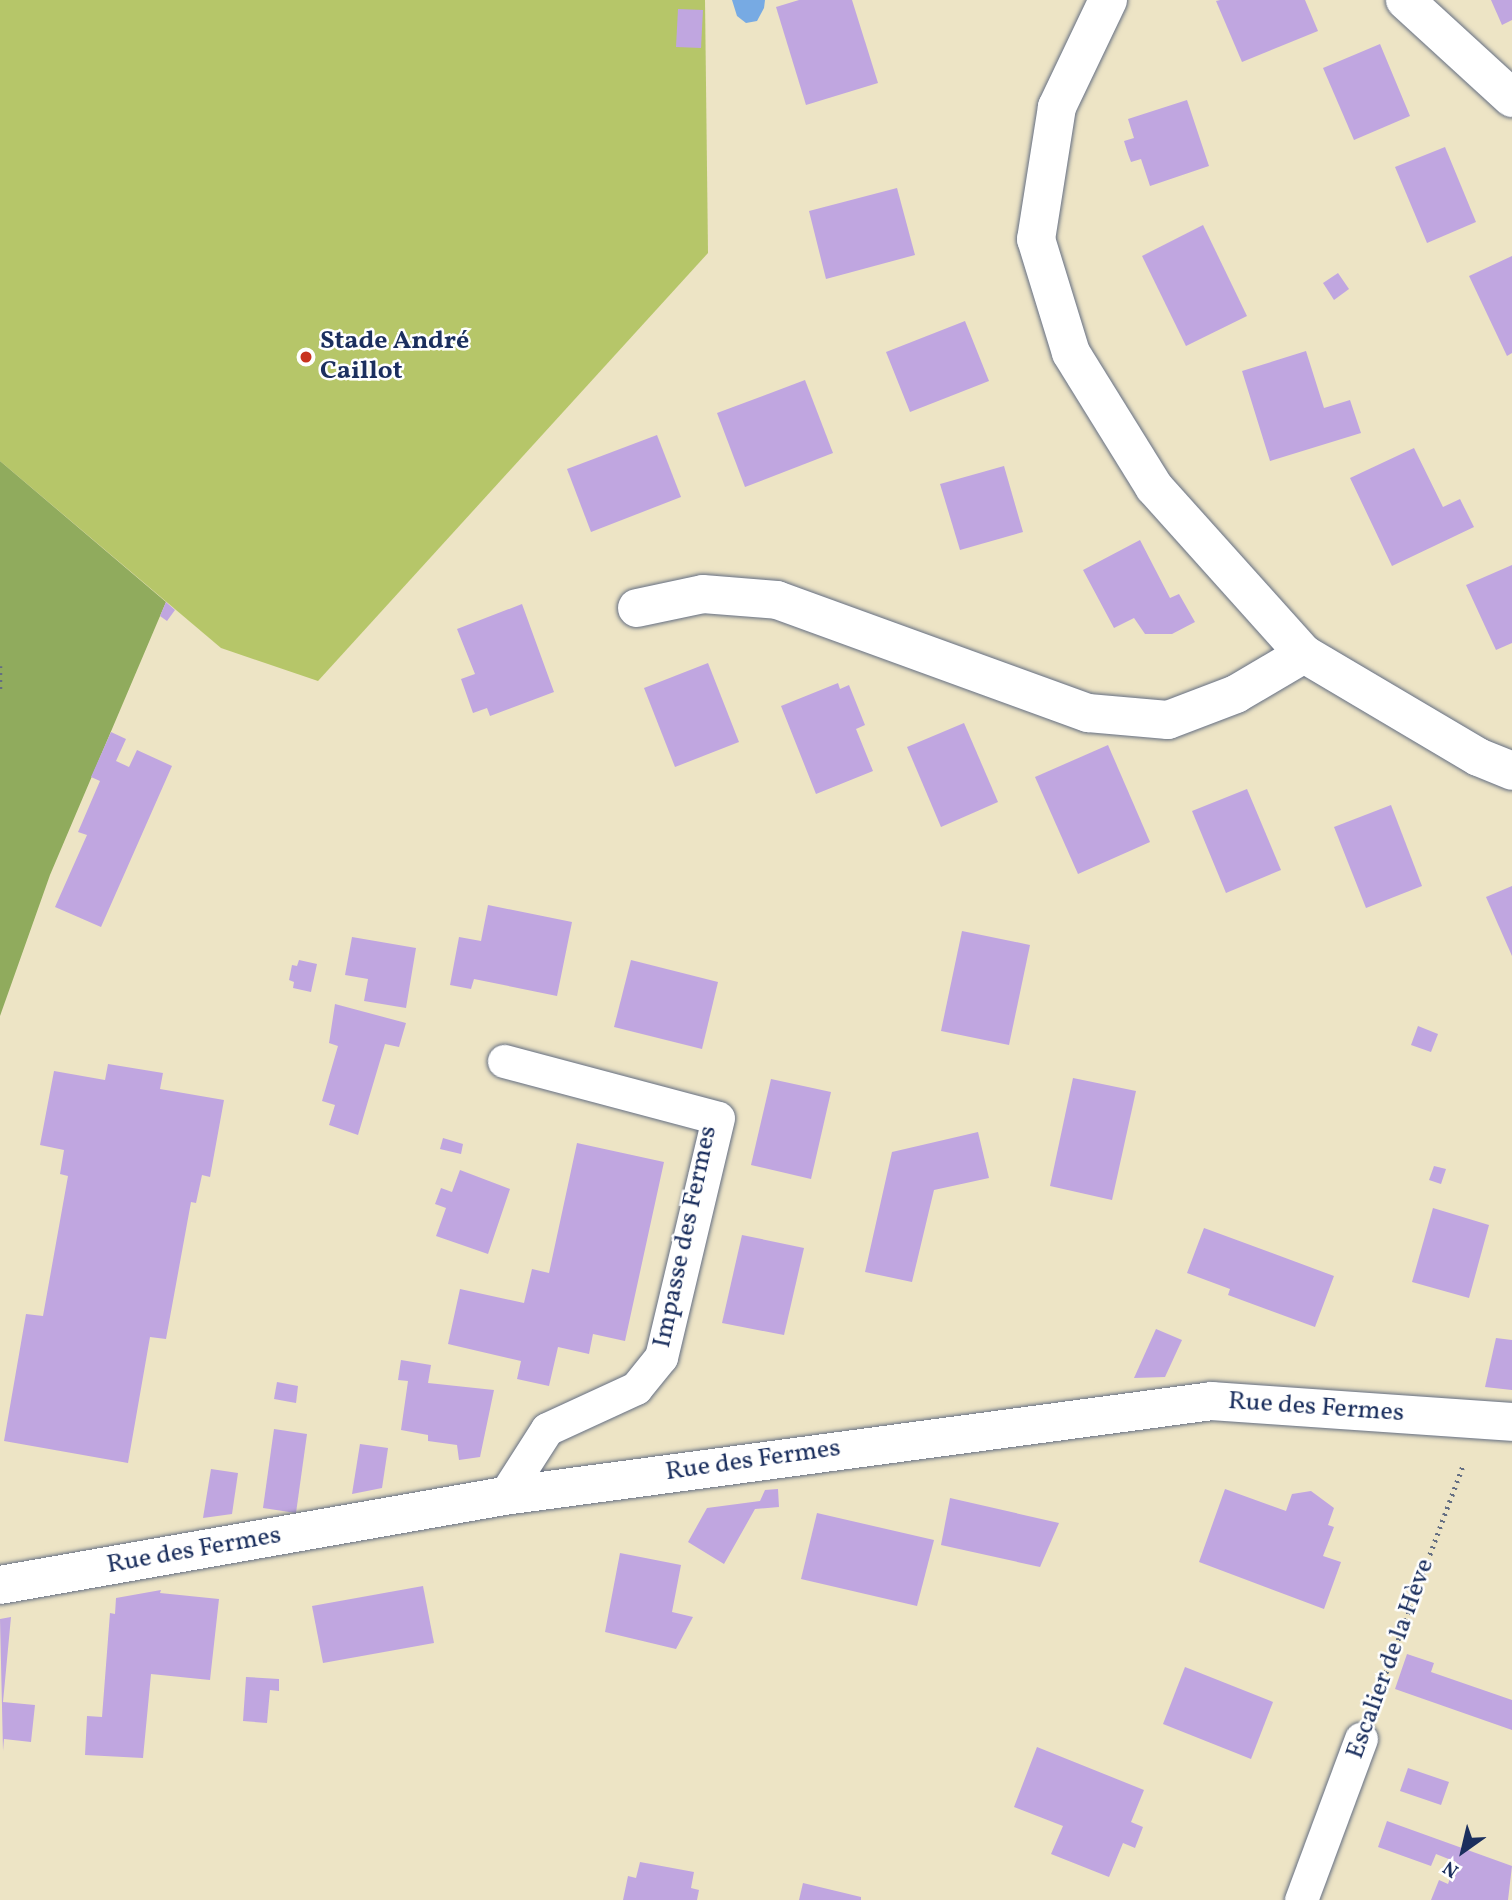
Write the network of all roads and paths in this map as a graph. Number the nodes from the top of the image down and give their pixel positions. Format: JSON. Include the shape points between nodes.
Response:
{"nodes":[{"id":1,"x":1108,"y":0,"type":"edge"},
{"id":2,"x":1405,"y":0,"type":"edge"},
{"id":3,"x":1512,"y":98,"type":"edge"},
{"id":4,"x":637,"y":608,"type":"dead end"},
{"id":5,"x":1304,"y":654,"type":"junction"},
{"id":6,"x":0,"y":666,"type":"edge"},
{"id":7,"x":0,"y":691,"type":"edge"},
{"id":8,"x":1512,"y":771,"type":"edge"},
{"id":9,"x":504,"y":1061,"type":"dead end"},
{"id":10,"x":1496,"y":1420,"type":"edge"},
{"id":11,"x":505,"y":1496,"type":"junction"},
{"id":12,"x":0,"y":1585,"type":"edge"},
{"id":13,"x":1361,"y":1740,"type":"joint"},
{"id":14,"x":1301,"y":1900,"type":"edge"}],
"edges":[{"from":1,"to":5,"type":"street","via":[[1057,107],[1036,239],[1071,353],[1154,487]]},
{"from":2,"to":3,"type":"street"},
{"from":4,"to":5,"type":"street","via":[[703,594],[777,600],[1088,713],[1168,720],[1237,694]]},
{"from":5,"to":8,"type":"street","via":[[1478,757]]},
{"from":6,"to":7,"type":"path"},
{"from":9,"to":11,"type":"lane","name":"Impasse des Fermes","via":[[718,1118],[661,1357],[636,1388],[547,1429]]},
{"from":10,"to":11,"type":"street","name":"Rue des Fermes","via":[[1212,1401]]},
{"from":10,"to":13,"type":"path","name":"Escalier de la Hève"},
{"from":11,"to":12,"type":"street","name":"Rue des Fermes"},
{"from":13,"to":14,"type":"lane","name":"Escalier de la Hève"}]}
